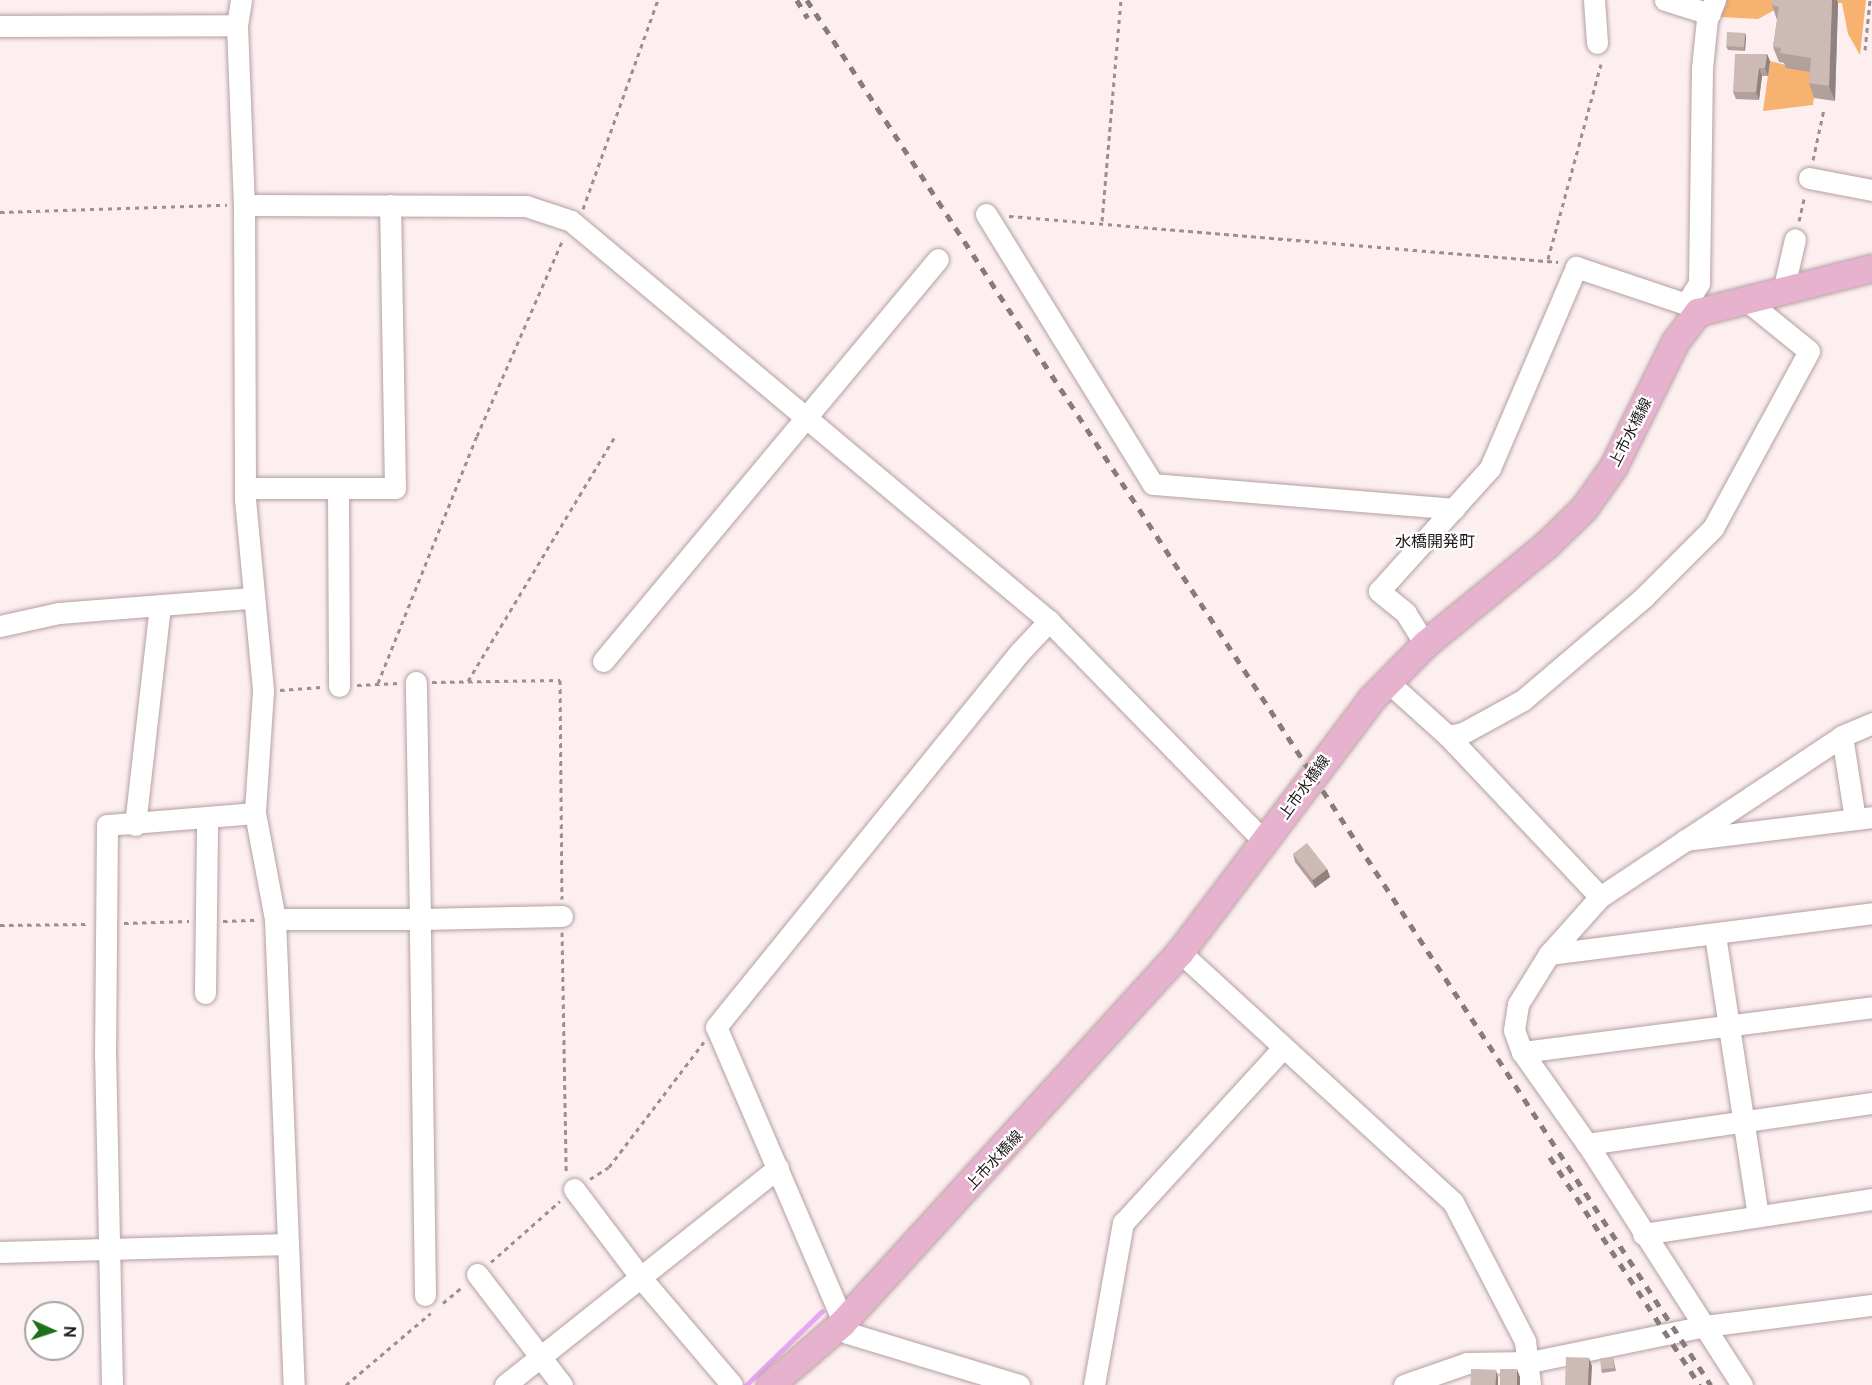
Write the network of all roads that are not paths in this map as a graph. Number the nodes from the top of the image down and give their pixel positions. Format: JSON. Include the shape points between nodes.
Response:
{"nodes":[{"id":1,"x":241,"y":0,"type":"edge"},
{"id":2,"x":1594,"y":0,"type":"edge"},
{"id":3,"x":1665,"y":0,"type":"edge"},
{"id":4,"x":1712,"y":7,"type":"edge"},
{"id":5,"x":237,"y":25,"type":"junction"},
{"id":6,"x":0,"y":26,"type":"edge"},
{"id":7,"x":1597,"y":44,"type":"dead end"},
{"id":8,"x":1809,"y":178,"type":"dead end"},
{"id":9,"x":1872,"y":190,"type":"edge"},
{"id":10,"x":244,"y":205,"type":"junction"},
{"id":11,"x":390,"y":205,"type":"junction"},
{"id":12,"x":986,"y":214,"type":"road end"},
{"id":13,"x":1795,"y":239,"type":"dead end"},
{"id":14,"x":938,"y":259,"type":"dead end"},
{"id":15,"x":1872,"y":268,"type":"edge"},
{"id":16,"x":1783,"y":291,"type":"junction"},
{"id":17,"x":1746,"y":300,"type":"junction"},
{"id":18,"x":1692,"y":308,"type":"junction"},
{"id":19,"x":806,"y":417,"type":"junction"},
{"id":20,"x":245,"y":488,"type":"junction"},
{"id":21,"x":338,"y":488,"type":"junction"},
{"id":22,"x":1454,"y":509,"type":"junction"},
{"id":23,"x":251,"y":598,"type":"junction"},
{"id":24,"x":160,"y":605,"type":"junction"},
{"id":25,"x":1049,"y":621,"type":"junction"},
{"id":26,"x":0,"y":626,"type":"edge"},
{"id":27,"x":1425,"y":644,"type":"junction"},
{"id":28,"x":603,"y":661,"type":"dead end"},
{"id":29,"x":416,"y":682,"type":"road end"},
{"id":30,"x":1388,"y":682,"type":"junction"},
{"id":31,"x":339,"y":686,"type":"dead end"},
{"id":32,"x":1872,"y":723,"type":"edge"},
{"id":33,"x":1448,"y":736,"type":"junction"},
{"id":34,"x":1842,"y":736,"type":"junction"},
{"id":35,"x":255,"y":813,"type":"junction"},
{"id":36,"x":207,"y":818,"type":"junction"},
{"id":37,"x":1863,"y":818,"type":"edge"},
{"id":38,"x":135,"y":825,"type":"junction"},
{"id":39,"x":1680,"y":840,"type":"junction"},
{"id":40,"x":1265,"y":842,"type":"junction"},
{"id":41,"x":1600,"y":897,"type":"junction"},
{"id":42,"x":1872,"y":913,"type":"edge"},
{"id":43,"x":562,"y":916,"type":"dead end"},
{"id":44,"x":275,"y":919,"type":"junction"},
{"id":45,"x":420,"y":920,"type":"junction"},
{"id":46,"x":1715,"y":935,"type":"junction"},
{"id":47,"x":1180,"y":952,"type":"junction"},
{"id":48,"x":1549,"y":954,"type":"junction"},
{"id":49,"x":205,"y":993,"type":"dead end"},
{"id":50,"x":1872,"y":1007,"type":"edge"},
{"id":51,"x":1728,"y":1026,"type":"junction"},
{"id":52,"x":1282,"y":1048,"type":"junction"},
{"id":53,"x":1522,"y":1053,"type":"junction"},
{"id":54,"x":1872,"y":1103,"type":"edge"},
{"id":55,"x":1743,"y":1122,"type":"junction"},
{"id":56,"x":1587,"y":1144,"type":"junction"},
{"id":57,"x":778,"y":1168,"type":"junction"},
{"id":58,"x":574,"y":1189,"type":"road end"},
{"id":59,"x":1872,"y":1199,"type":"edge"},
{"id":60,"x":1758,"y":1216,"type":"junction"},
{"id":61,"x":1643,"y":1234,"type":"junction"},
{"id":62,"x":287,"y":1244,"type":"junction"},
{"id":63,"x":0,"y":1252,"type":"edge"},
{"id":64,"x":109,"y":1252,"type":"junction"},
{"id":65,"x":477,"y":1274,"type":"road end"},
{"id":66,"x":641,"y":1278,"type":"junction"},
{"id":67,"x":425,"y":1295,"type":"dead end"},
{"id":68,"x":1872,"y":1305,"type":"edge"},
{"id":69,"x":841,"y":1323,"type":"junction"},
{"id":70,"x":1705,"y":1326,"type":"junction"},
{"id":71,"x":540,"y":1358,"type":"junction"},
{"id":72,"x":1530,"y":1362,"type":"junction"},
{"id":73,"x":111,"y":1385,"type":"edge"},
{"id":74,"x":294,"y":1385,"type":"edge"},
{"id":75,"x":505,"y":1385,"type":"edge"},
{"id":76,"x":562,"y":1385,"type":"edge"},
{"id":77,"x":732,"y":1385,"type":"edge"},
{"id":78,"x":770,"y":1385,"type":"edge"},
{"id":79,"x":1019,"y":1385,"type":"edge"},
{"id":80,"x":1094,"y":1385,"type":"edge"},
{"id":81,"x":1404,"y":1385,"type":"edge"},
{"id":82,"x":1530,"y":1385,"type":"edge"},
{"id":83,"x":1742,"y":1385,"type":"edge"}],
"edges":[{"from":1,"to":5,"type":"street"},
{"from":2,"to":7,"type":"street"},
{"from":3,"to":4,"type":"street"},
{"from":4,"to":18,"type":"street","via":[[1702,68],[1699,283]]},
{"from":5,"to":6,"type":"street"},
{"from":5,"to":10,"type":"street"},
{"from":8,"to":9,"type":"street"},
{"from":10,"to":11,"type":"street"},
{"from":10,"to":20,"type":"street"},
{"from":11,"to":19,"type":"street","via":[[526,206],[571,220]]},
{"from":11,"to":21,"type":"street","via":[[395,488]]},
{"from":12,"to":22,"type":"street","via":[[1153,484]]},
{"from":13,"to":16,"type":"street"},
{"from":14,"to":19,"type":"street"},
{"from":15,"to":16,"type":"main road"},
{"from":16,"to":17,"type":"main road"},
{"from":17,"to":18,"type":"main road"},
{"from":17,"to":33,"type":"street","via":[[1809,351],[1713,528],[1644,597],[1523,699],[1463,733]]},
{"from":18,"to":22,"type":"street","via":[[1576,267],[1490,468]]},
{"from":18,"to":27,"type":"main road","name":"上市水橋線","via":[[1613,466],[1584,508],[1546,545]]},
{"from":19,"to":25,"type":"street"},
{"from":19,"to":28,"type":"street"},
{"from":20,"to":21,"type":"street"},
{"from":20,"to":23,"type":"street"},
{"from":21,"to":31,"type":"street"},
{"from":22,"to":27,"type":"street","via":[[1379,591],[1406,613]]},
{"from":23,"to":24,"type":"street"},
{"from":23,"to":35,"type":"street","via":[[263,691]]},
{"from":24,"to":26,"type":"street","via":[[59,614]]},
{"from":24,"to":38,"type":"street"},
{"from":25,"to":40,"type":"street"},
{"from":25,"to":57,"type":"street","via":[[716,1027]]},
{"from":27,"to":30,"type":"main road","name":"上市水橋線"},
{"from":29,"to":45,"type":"street"},
{"from":30,"to":33,"type":"street"},
{"from":30,"to":40,"type":"main road","name":"上市水橋線","via":[[1306,781]]},
{"from":32,"to":34,"type":"street"},
{"from":33,"to":41,"type":"street"},
{"from":34,"to":37,"type":"street"},
{"from":34,"to":39,"type":"street"},
{"from":35,"to":36,"type":"street"},
{"from":35,"to":44,"type":"street"},
{"from":36,"to":38,"type":"street"},
{"from":36,"to":49,"type":"street"},
{"from":37,"to":39,"type":"street"},
{"from":38,"to":64,"type":"street","via":[[107,825]]},
{"from":39,"to":41,"type":"street"},
{"from":40,"to":47,"type":"main road","name":"上市水橋線"},
{"from":41,"to":48,"type":"street"},
{"from":42,"to":46,"type":"street"},
{"from":43,"to":45,"type":"street"},
{"from":44,"to":45,"type":"street"},
{"from":44,"to":62,"type":"street"},
{"from":45,"to":67,"type":"street"},
{"from":46,"to":48,"type":"street"},
{"from":46,"to":51,"type":"street"},
{"from":47,"to":52,"type":"street"},
{"from":47,"to":69,"type":"main road","name":"上市水橋線"},
{"from":48,"to":53,"type":"street","via":[[1518,1004],[1514,1030]]},
{"from":50,"to":51,"type":"street"},
{"from":51,"to":53,"type":"street"},
{"from":51,"to":55,"type":"street"},
{"from":52,"to":72,"type":"street","via":[[1453,1202],[1525,1341]]},
{"from":52,"to":80,"type":"street","via":[[1123,1223]]},
{"from":53,"to":56,"type":"street"},
{"from":54,"to":55,"type":"street"},
{"from":55,"to":56,"type":"street"},
{"from":55,"to":60,"type":"street"},
{"from":56,"to":61,"type":"street"},
{"from":57,"to":66,"type":"street"},
{"from":57,"to":69,"type":"street"},
{"from":58,"to":66,"type":"street"},
{"from":59,"to":60,"type":"street"},
{"from":60,"to":61,"type":"street"},
{"from":61,"to":70,"type":"street"},
{"from":62,"to":64,"type":"street"},
{"from":62,"to":74,"type":"street"},
{"from":63,"to":64,"type":"street"},
{"from":64,"to":73,"type":"street"},
{"from":65,"to":71,"type":"street"},
{"from":66,"to":71,"type":"street"},
{"from":66,"to":77,"type":"street"},
{"from":68,"to":70,"type":"street"},
{"from":69,"to":78,"type":"main road","name":"上市水橋線"},
{"from":69,"to":79,"type":"street","via":[[848,1333]]},
{"from":70,"to":72,"type":"street"},
{"from":70,"to":83,"type":"street"},
{"from":71,"to":75,"type":"street"},
{"from":71,"to":76,"type":"street"},
{"from":72,"to":81,"type":"street","via":[[1467,1363]]},
{"from":72,"to":82,"type":"street"}]}
